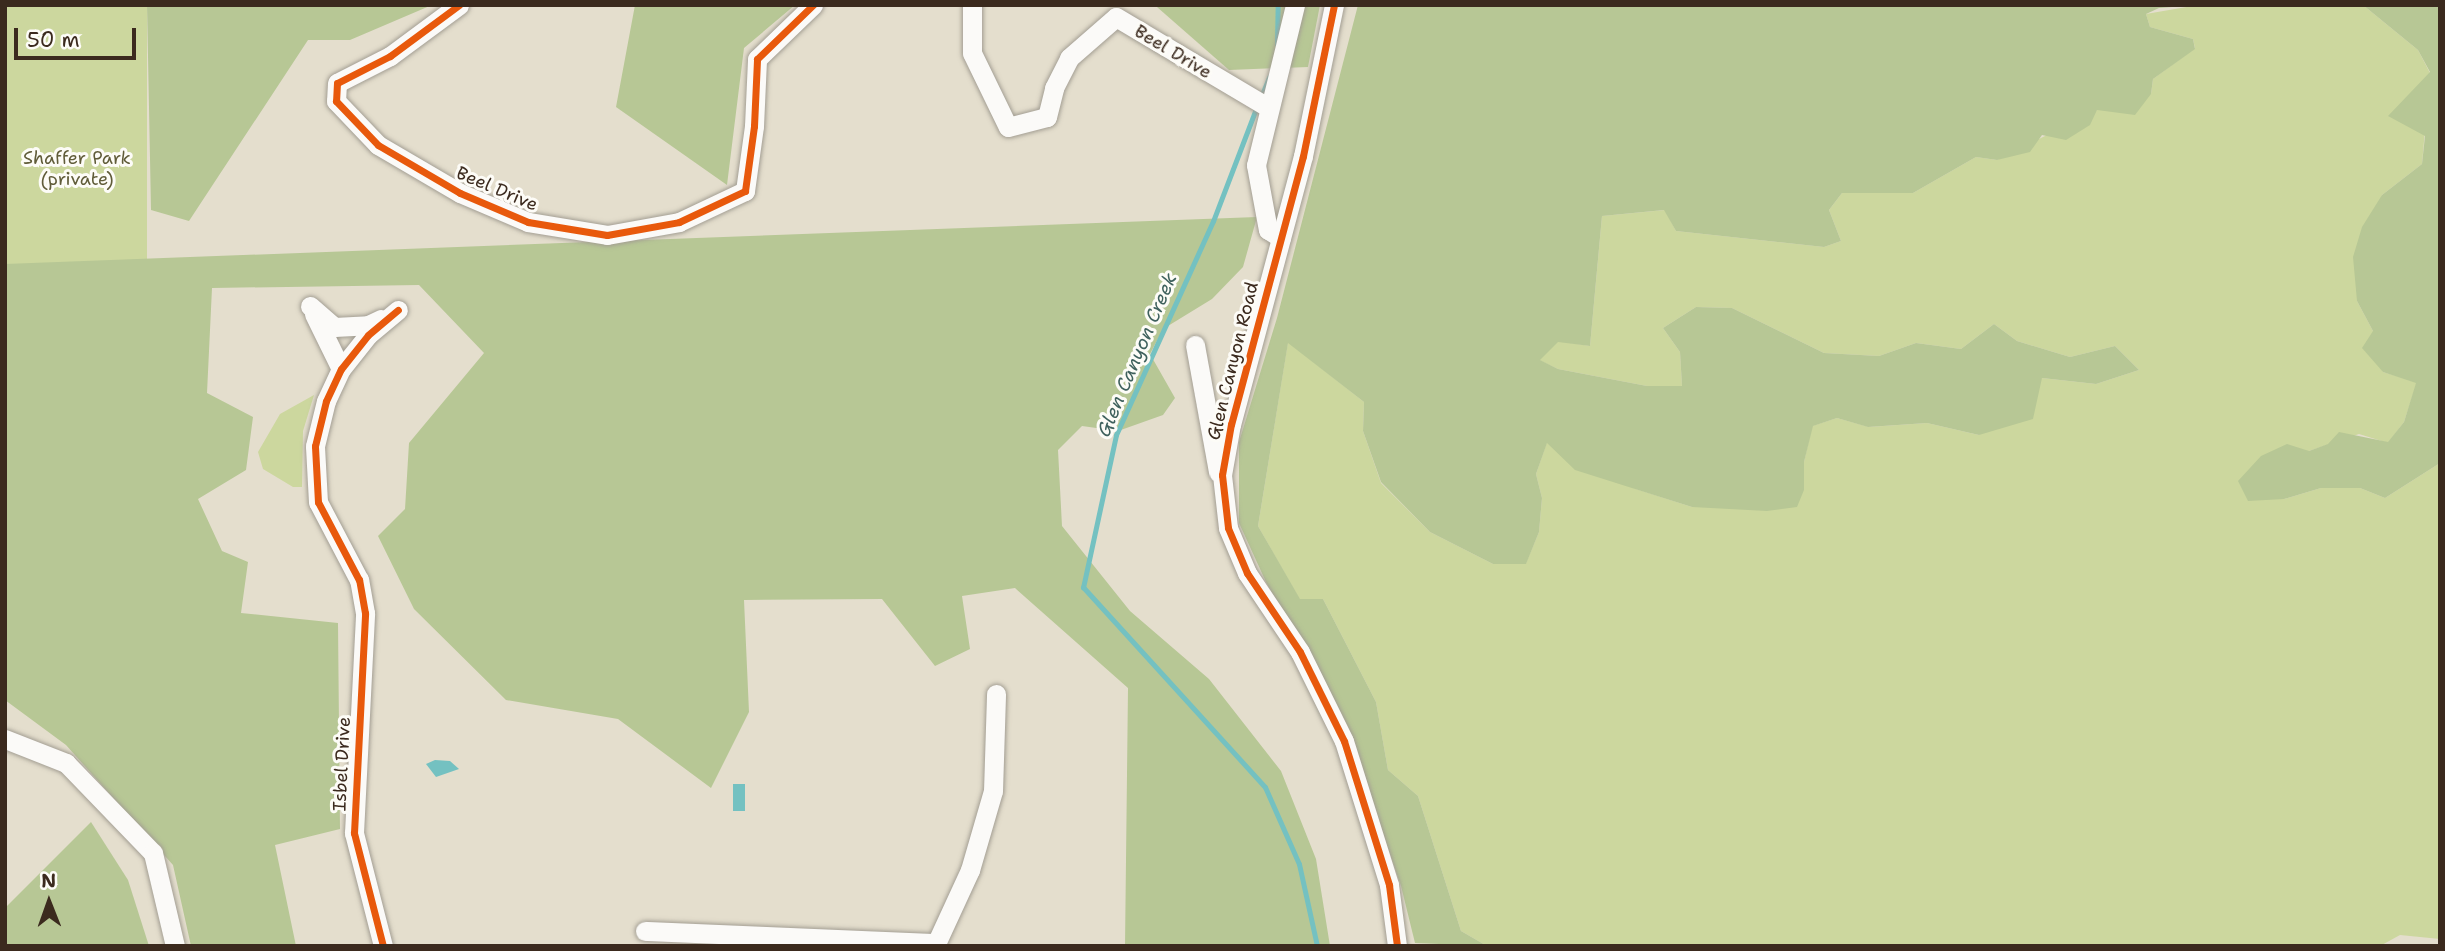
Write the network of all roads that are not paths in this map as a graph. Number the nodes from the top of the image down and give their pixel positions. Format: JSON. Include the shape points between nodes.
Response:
{"nodes":[{"id":1,"x":459,"y":5,"type":"edge"},
{"id":2,"x":813,"y":5,"type":"edge"},
{"id":3,"x":972,"y":5,"type":"edge"},
{"id":4,"x":1295,"y":5,"type":"edge"},
{"id":5,"x":1334,"y":5,"type":"edge"},
{"id":6,"x":1117,"y":11,"type":"edge"},
{"id":7,"x":1270,"y":100,"type":"junction"},
{"id":8,"x":1281,"y":238,"type":"junction"},
{"id":9,"x":1195,"y":345,"type":"dead end"},
{"id":10,"x":341,"y":369,"type":"junction"},
{"id":11,"x":1228,"y":528,"type":"junction"},
{"id":12,"x":996,"y":694,"type":"dead end"},
{"id":13,"x":5,"y":738,"type":"edge"},
{"id":14,"x":645,"y":931,"type":"dead end"},
{"id":15,"x":935,"y":945,"type":"edge"},
{"id":16,"x":175,"y":946,"type":"edge"},
{"id":17,"x":383,"y":946,"type":"edge"},
{"id":18,"x":1397,"y":946,"type":"edge"}],
"edges":[{"from":1,"to":2,"type":"street","name":"Beel Drive","via":[[390,56],[337,83],[336,102],[378,145],[460,194],[528,222],[607,235],[679,222],[745,191],[757,58]]},
{"from":3,"to":6,"type":"street","name":"Beel Drive","via":[[972,53],[1008,127],[1047,117],[1054,88],[1069,58]]},
{"from":4,"to":7,"type":"street"},
{"from":5,"to":8,"type":"street","name":"Glen Canyon Road"},
{"from":6,"to":7,"type":"street","name":"Beel Drive","via":[[1251,99]]},
{"from":7,"to":8,"type":"street","via":[[1256,165],[1268,230]]},
{"from":8,"to":11,"type":"street","name":"Glen Canyon Road","via":[[1231,424],[1222,475]]},
{"from":9,"to":11,"type":"street"},
{"from":10,"to":10,"type":"street","name":"Isbel Drive","via":[[368,335],[398,310],[368,325],[334,327],[310,306]]},
{"from":10,"to":17,"type":"street","name":"Isbel Drive","via":[[326,401],[315,446],[318,502],[359,580],[365,613],[354,833]]},
{"from":11,"to":18,"type":"street","name":"Glen Canyon Road","via":[[1247,573],[1300,652],[1345,741],[1389,885]]},
{"from":12,"to":15,"type":"street","via":[[993,791],[970,870]]},
{"from":13,"to":16,"type":"street","via":[[66,763],[153,853]]},
{"from":14,"to":15,"type":"street"}]}
